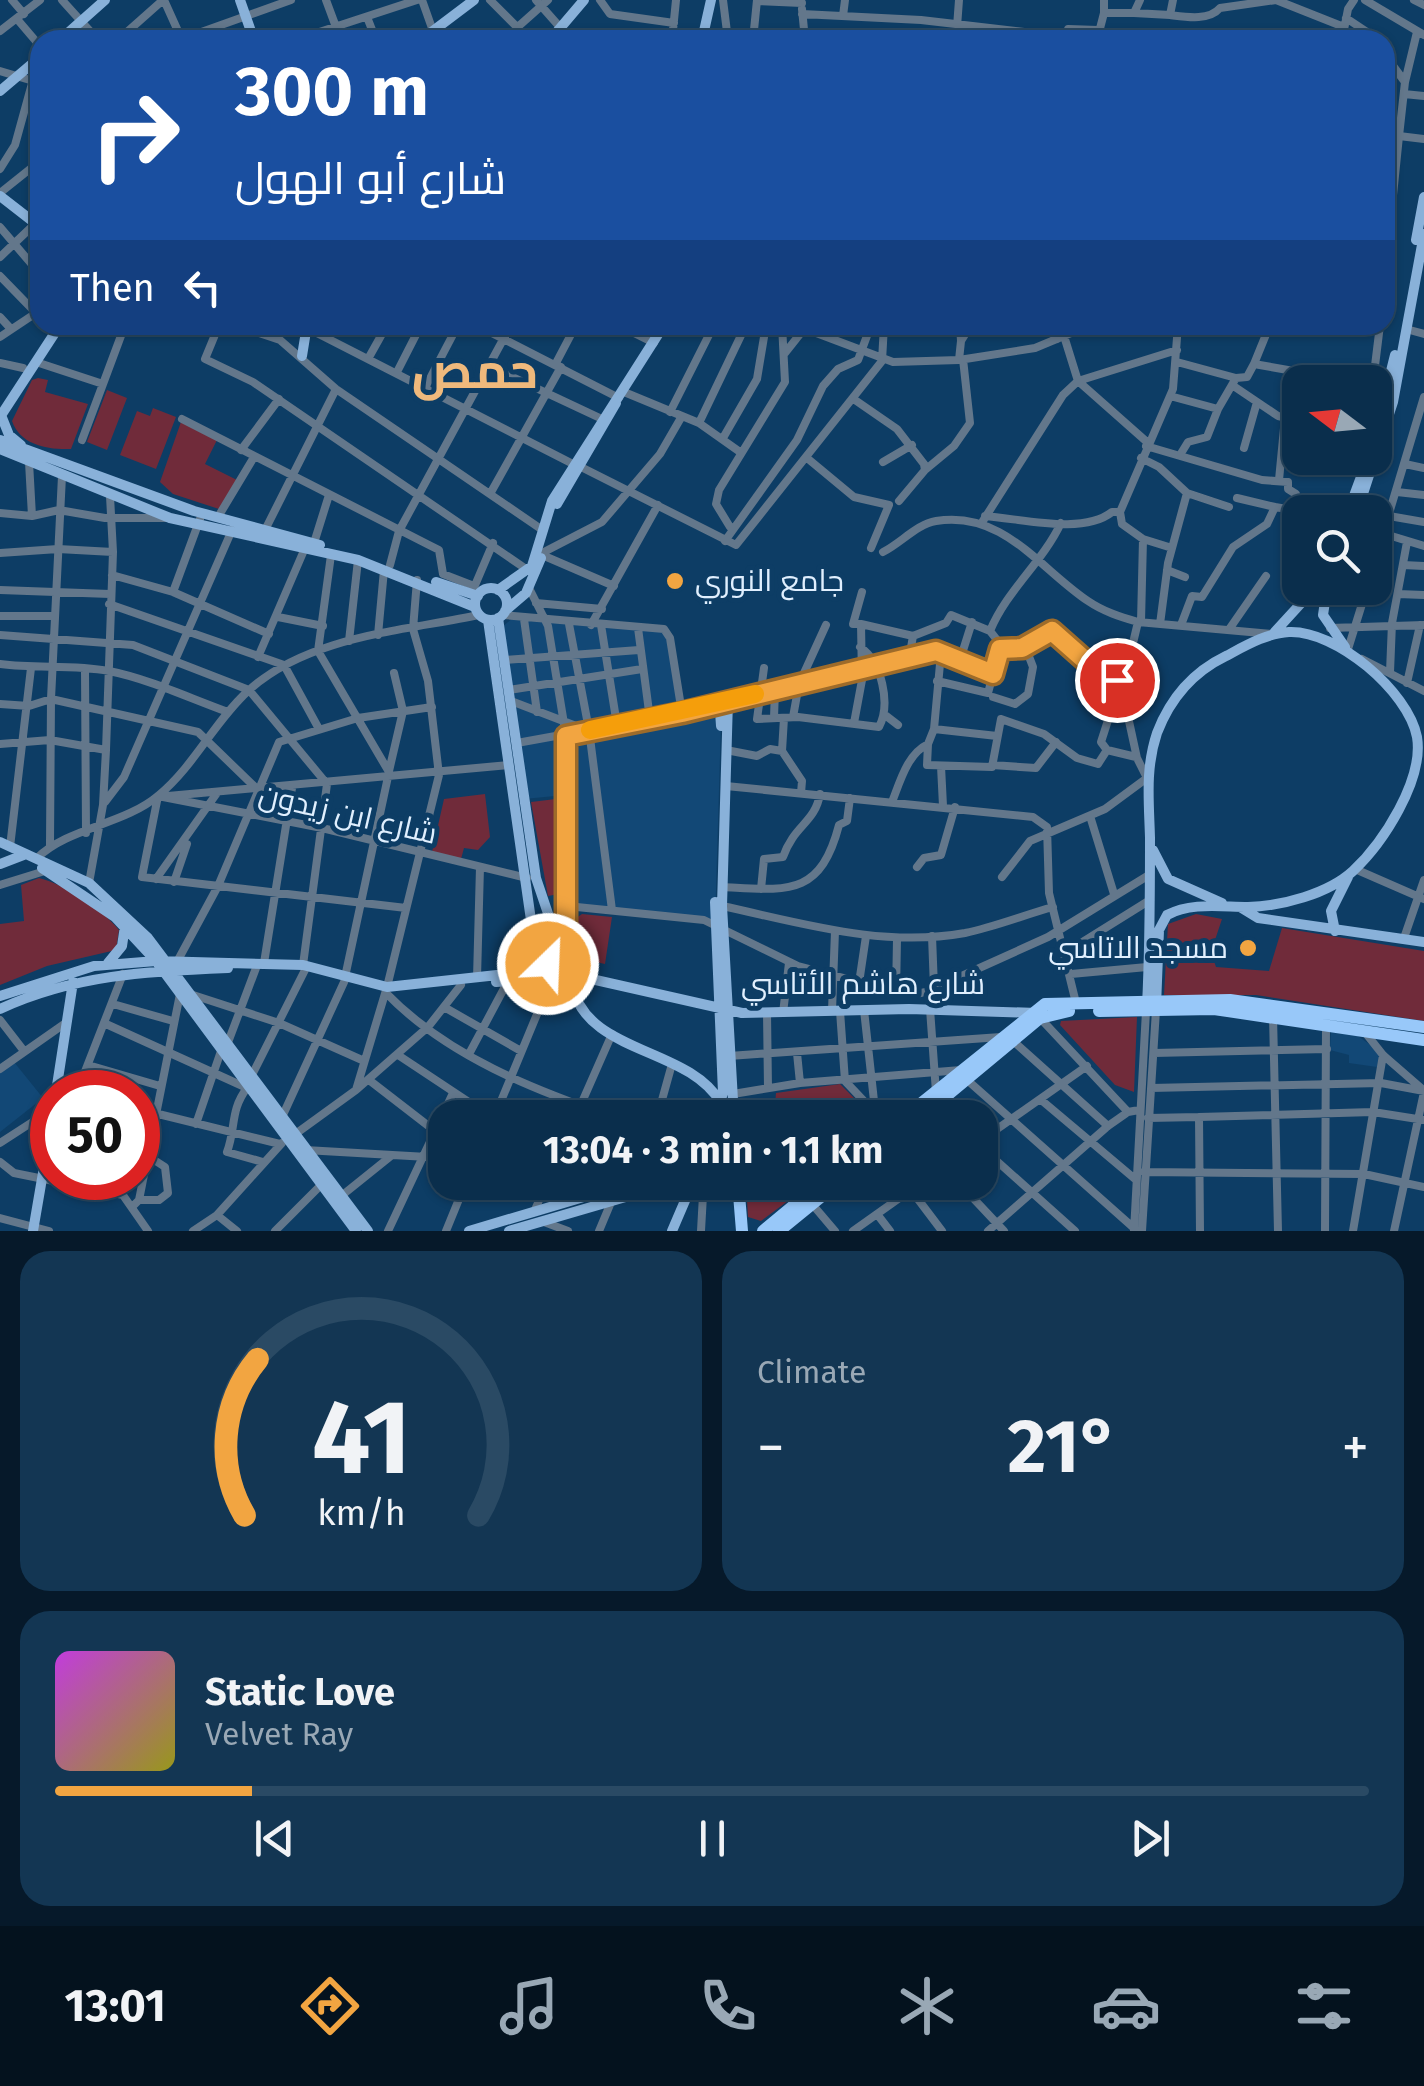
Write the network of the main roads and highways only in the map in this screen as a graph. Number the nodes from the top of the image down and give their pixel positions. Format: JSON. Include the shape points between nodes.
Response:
{"nodes":[{"id":1,"x":106,"y":0,"type":"edge"},
{"id":2,"x":240,"y":0,"type":"edge"},
{"id":3,"x":474,"y":0,"type":"edge"},
{"id":4,"x":584,"y":0,"type":"edge"},
{"id":5,"x":711,"y":0,"type":"edge"},
{"id":6,"x":72,"y":30,"type":"edge"},
{"id":7,"x":251,"y":30,"type":"edge"},
{"id":8,"x":434,"y":30,"type":"edge"},
{"id":9,"x":559,"y":30,"type":"edge"},
{"id":10,"x":704,"y":30,"type":"edge"},
{"id":11,"x":30,"y":66,"type":"edge"},
{"id":12,"x":0,"y":91,"type":"edge"},
{"id":13,"x":0,"y":194,"type":"edge"},
{"id":14,"x":1424,"y":197,"type":"edge"},
{"id":15,"x":30,"y":216,"type":"edge"},
{"id":16,"x":1424,"y":234,"type":"edge"},
{"id":17,"x":1395,"y":334,"type":"edge"},
{"id":18,"x":45,"y":335,"type":"edge"},
{"id":19,"x":54,"y":335,"type":"edge"},
{"id":20,"x":306,"y":335,"type":"edge"},
{"id":21,"x":658,"y":335,"type":"edge"},
{"id":22,"x":1395,"y":335,"type":"edge"},
{"id":23,"x":302,"y":356,"type":"road end"},
{"id":24,"x":1388,"y":365,"type":"edge"},
{"id":25,"x":620,"y":397,"type":"junction"},
{"id":26,"x":0,"y":403,"type":"edge"},
{"id":27,"x":1,"y":416,"type":"edge"},
{"id":28,"x":0,"y":440,"type":"edge"},
{"id":29,"x":26,"y":449,"type":"junction"},
{"id":30,"x":0,"y":450,"type":"edge"},
{"id":31,"x":577,"y":466,"type":"junction"},
{"id":32,"x":1363,"y":495,"type":"edge"},
{"id":33,"x":200,"y":518,"type":"junction"},
{"id":34,"x":233,"y":526,"type":"junction"},
{"id":35,"x":309,"y":546,"type":"junction"},
{"id":36,"x":387,"y":567,"type":"junction"},
{"id":37,"x":514,"y":582,"type":"junction"},
{"id":38,"x":498,"y":590,"type":"junction"},
{"id":39,"x":525,"y":593,"type":"junction"},
{"id":40,"x":1299,"y":605,"type":"edge"},
{"id":41,"x":1323,"y":605,"type":"edge"},
{"id":42,"x":486,"y":607,"type":"junction"},
{"id":43,"x":1272,"y":634,"type":"junction"},
{"id":44,"x":1350,"y":652,"type":"junction"},
{"id":45,"x":728,"y":700,"type":"road end"},
{"id":46,"x":713,"y":705,"type":"road end"},
{"id":47,"x":1424,"y":758,"type":"edge"},
{"id":48,"x":1412,"y":779,"type":"junction"},
{"id":49,"x":1150,"y":836,"type":"junction"},
{"id":50,"x":16,"y":852,"type":"edge"},
{"id":51,"x":0,"y":862,"type":"edge"},
{"id":52,"x":1353,"y":871,"type":"junction"},
{"id":53,"x":1149,"y":875,"type":"junction"},
{"id":54,"x":1168,"y":879,"type":"junction"},
{"id":55,"x":1223,"y":904,"type":"junction"},
{"id":56,"x":1240,"y":907,"type":"junction"},
{"id":57,"x":125,"y":926,"type":"junction"},
{"id":58,"x":718,"y":926,"type":"junction"},
{"id":59,"x":1335,"y":930,"type":"junction"},
{"id":60,"x":1424,"y":942,"type":"edge"},
{"id":61,"x":108,"y":964,"type":"junction"},
{"id":62,"x":168,"y":964,"type":"junction"},
{"id":63,"x":554,"y":969,"type":"junction"},
{"id":64,"x":578,"y":976,"type":"junction"},
{"id":65,"x":72,"y":982,"type":"junction"},
{"id":66,"x":572,"y":988,"type":"junction"},
{"id":67,"x":386,"y":990,"type":"junction"},
{"id":68,"x":0,"y":996,"type":"edge"},
{"id":69,"x":1151,"y":1005,"type":"junction"},
{"id":70,"x":722,"y":1006,"type":"junction"},
{"id":71,"x":0,"y":1009,"type":"edge"},
{"id":72,"x":1036,"y":1014,"type":"junction"},
{"id":73,"x":1424,"y":1028,"type":"edge"},
{"id":74,"x":1424,"y":1040,"type":"edge"},
{"id":75,"x":224,"y":1048,"type":"junction"},
{"id":76,"x":59,"y":1070,"type":"edge"},
{"id":77,"x":937,"y":1097,"type":"junction"},
{"id":78,"x":719,"y":1100,"type":"edge"},
{"id":79,"x":721,"y":1100,"type":"edge"},
{"id":80,"x":732,"y":1100,"type":"edge"},
{"id":81,"x":932,"y":1100,"type":"edge"},
{"id":82,"x":935,"y":1100,"type":"edge"},
{"id":83,"x":287,"y":1140,"type":"junction"},
{"id":84,"x":39,"y":1200,"type":"edge"},
{"id":85,"x":585,"y":1200,"type":"edge"},
{"id":86,"x":612,"y":1200,"type":"edge"},
{"id":87,"x":687,"y":1200,"type":"edge"},
{"id":88,"x":735,"y":1200,"type":"edge"},
{"id":89,"x":800,"y":1200,"type":"edge"},
{"id":90,"x":817,"y":1200,"type":"edge"},
{"id":91,"x":538,"y":1217,"type":"junction"},
{"id":92,"x":523,"y":1229,"type":"edge"},
{"id":93,"x":34,"y":1230,"type":"edge"},
{"id":94,"x":356,"y":1231,"type":"edge"},
{"id":95,"x":368,"y":1231,"type":"edge"},
{"id":96,"x":469,"y":1231,"type":"edge"},
{"id":97,"x":509,"y":1231,"type":"edge"},
{"id":98,"x":672,"y":1231,"type":"edge"},
{"id":99,"x":738,"y":1231,"type":"edge"},
{"id":100,"x":762,"y":1231,"type":"edge"},
{"id":101,"x":779,"y":1231,"type":"edge"}],
"edges":[{"from":1,"to":6,"type":"main road"},
{"from":2,"to":7,"type":"main road"},
{"from":3,"to":8,"type":"main road"},
{"from":4,"to":9,"type":"main road"},
{"from":5,"to":10,"type":"main road"},
{"from":11,"to":12,"type":"main road"},
{"from":13,"to":15,"type":"main road"},
{"from":14,"to":17,"type":"main road"},
{"from":16,"to":32,"type":"main road","via":[[1393,402]]},
{"from":18,"to":26,"type":"main road"},
{"from":19,"to":27,"type":"main road"},
{"from":20,"to":23,"type":"main road"},
{"from":21,"to":25,"type":"main road"},
{"from":22,"to":24,"type":"main road"},
{"from":25,"to":31,"type":"main road"},
{"from":25,"to":31,"type":"main road"},
{"from":27,"to":29,"type":"main road"},
{"from":28,"to":29,"type":"main road"},
{"from":29,"to":33,"type":"main road"},
{"from":30,"to":33,"type":"main road","via":[[170,518]]},
{"from":31,"to":37,"type":"main road","via":[[548,507],[528,570]]},
{"from":31,"to":39,"type":"main road"},
{"from":33,"to":34,"type":"main road"},
{"from":33,"to":34,"type":"main road","via":[[218,517]]},
{"from":34,"to":35,"type":"main road"},
{"from":34,"to":35,"type":"main road"},
{"from":35,"to":36,"type":"main road"},
{"from":35,"to":36,"type":"main road"},
{"from":36,"to":42,"type":"main road"},
{"from":36,"to":42,"type":"main road"},
{"from":37,"to":38,"type":"main road"},
{"from":37,"to":39,"type":"main road"},
{"from":38,"to":42,"type":"main road","via":[[487,589]]},
{"from":38,"to":42,"type":"main road","via":[[506,599]]},
{"from":39,"to":42,"type":"main road"},
{"from":40,"to":43,"type":"main road"},
{"from":41,"to":44,"type":"main road","via":[[1330,628]]},
{"from":42,"to":63,"type":"main road","via":[[526,878]]},
{"from":42,"to":63,"type":"main road","via":[[505,660]]},
{"from":43,"to":44,"type":"main road","via":[[1302,633]]},
{"from":43,"to":49,"type":"main road","via":[[1217,660],[1185,686],[1158,730],[1147,778]]},
{"from":44,"to":48,"type":"main road","via":[[1412,722]]},
{"from":45,"to":58,"type":"main road"},
{"from":46,"to":58,"type":"main road","via":[[722,722]]},
{"from":47,"to":48,"type":"main road"},
{"from":48,"to":52,"type":"main road"},
{"from":49,"to":53,"type":"main road"},
{"from":49,"to":54,"type":"main road"},
{"from":50,"to":51,"type":"main road"},
{"from":50,"to":57,"type":"main road"},
{"from":50,"to":62,"type":"main road","via":[[90,883]]},
{"from":52,"to":56,"type":"main road","via":[[1325,890]]},
{"from":52,"to":59,"type":"main road","via":[[1333,904]]},
{"from":53,"to":54,"type":"main road"},
{"from":53,"to":69,"type":"main road"},
{"from":54,"to":55,"type":"main road"},
{"from":55,"to":56,"type":"main road"},
{"from":55,"to":69,"type":"main road","via":[[1180,909],[1162,921]]},
{"from":56,"to":59,"type":"main road","via":[[1258,918]]},
{"from":57,"to":61,"type":"main road","via":[[122,946]]},
{"from":57,"to":62,"type":"main road"},
{"from":58,"to":70,"type":"main road"},
{"from":59,"to":60,"type":"main road"},
{"from":61,"to":62,"type":"main road"},
{"from":61,"to":68,"type":"main road"},
{"from":62,"to":65,"type":"main road"},
{"from":62,"to":67,"type":"main road","via":[[304,967]]},
{"from":62,"to":75,"type":"main road"},
{"from":63,"to":64,"type":"main road","name":"شارع هاشم الأتاسي"},
{"from":63,"to":66,"type":"main road"},
{"from":63,"to":67,"type":"main road"},
{"from":63,"to":67,"type":"main road","via":[[508,982]]},
{"from":64,"to":66,"type":"main road"},
{"from":64,"to":70,"type":"main road","name":"شارع هاشم الأتاسي"},
{"from":65,"to":71,"type":"main road"},
{"from":65,"to":76,"type":"main road"},
{"from":66,"to":78,"type":"main road","via":[[589,1019],[672,1064]]},
{"from":69,"to":72,"type":"highway"},
{"from":69,"to":72,"type":"highway","via":[[1045,1004]]},
{"from":69,"to":73,"type":"highway","via":[[1230,1000]]},
{"from":69,"to":74,"type":"highway"},
{"from":70,"to":72,"type":"main road","name":"شارع هاشم الأتاسي","via":[[767,1013]]},
{"from":70,"to":79,"type":"main road"},
{"from":70,"to":80,"type":"main road"},
{"from":72,"to":77,"type":"highway"},
{"from":75,"to":83,"type":"main road"},
{"from":75,"to":83,"type":"main road","via":[[282,1118]]},
{"from":77,"to":81,"type":"highway"},
{"from":77,"to":82,"type":"highway"},
{"from":83,"to":94,"type":"main road"},
{"from":83,"to":95,"type":"main road","via":[[305,1150]]},
{"from":84,"to":93,"type":"main road"},
{"from":85,"to":91,"type":"main road"},
{"from":86,"to":91,"type":"main road"},
{"from":87,"to":98,"type":"main road"},
{"from":88,"to":99,"type":"highway"},
{"from":89,"to":100,"type":"highway"},
{"from":90,"to":101,"type":"highway"},
{"from":91,"to":92,"type":"main road"},
{"from":91,"to":96,"type":"main road"},
{"from":92,"to":97,"type":"main road"}]}
